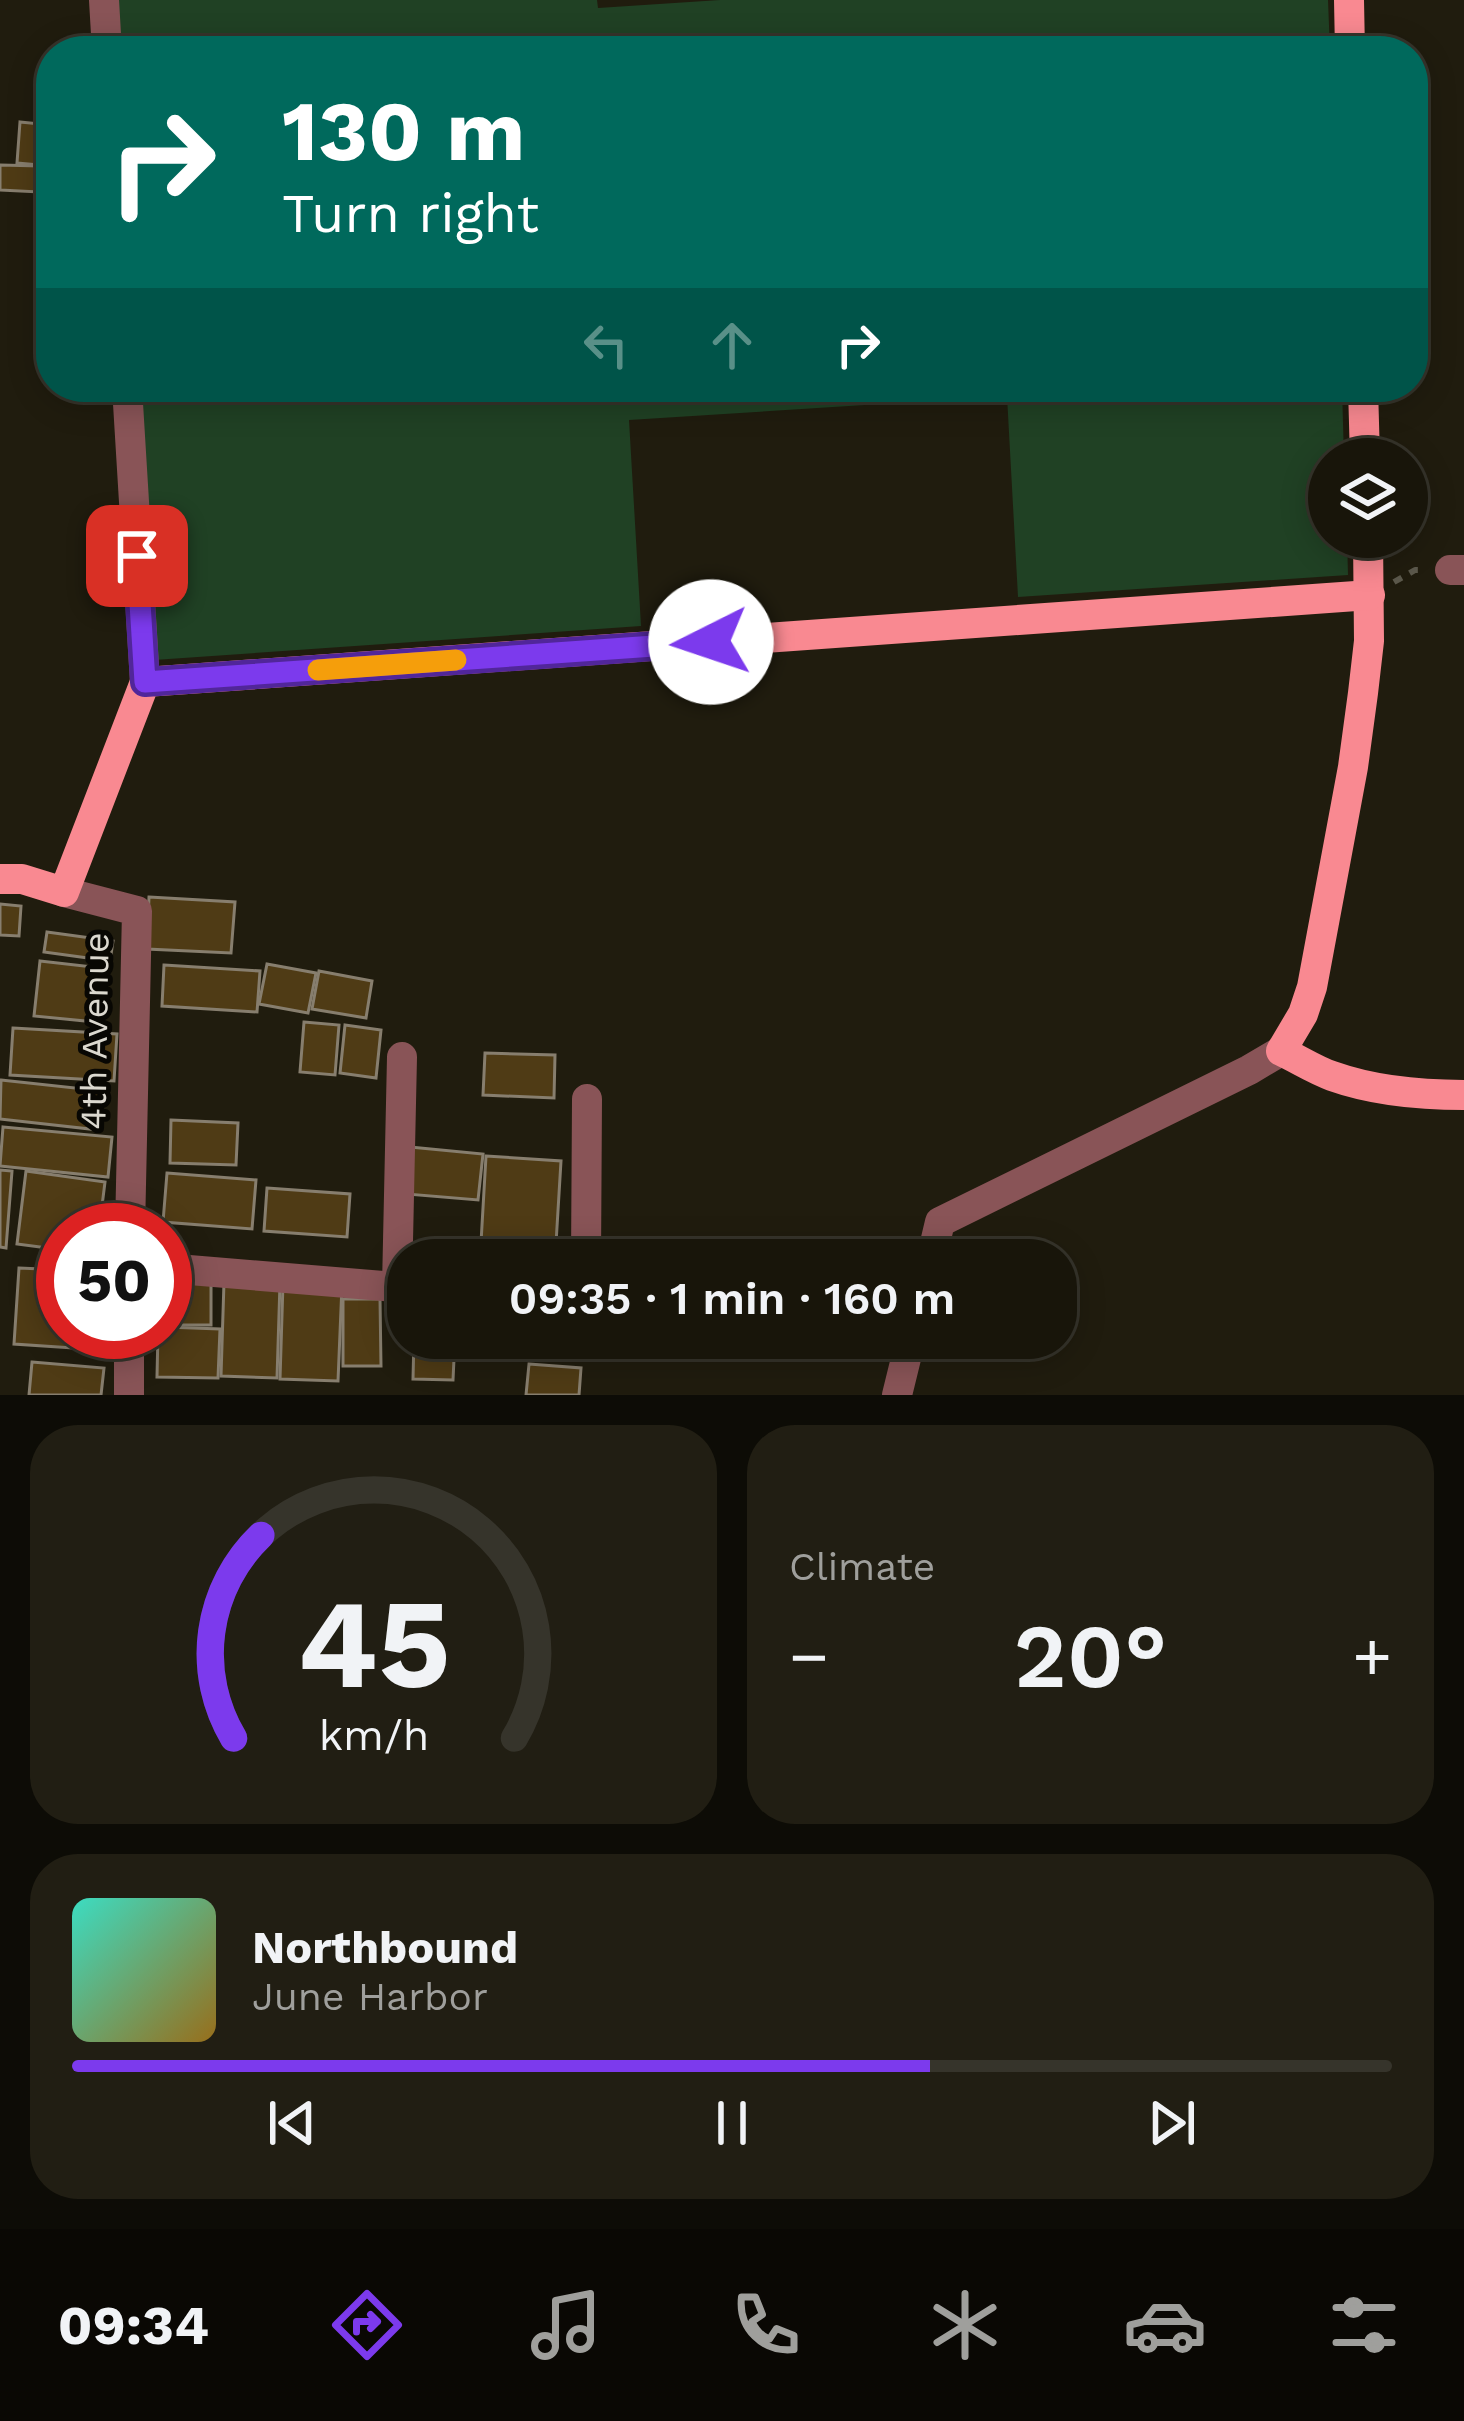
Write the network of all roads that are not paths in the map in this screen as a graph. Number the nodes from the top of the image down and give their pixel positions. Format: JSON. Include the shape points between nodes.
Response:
{"nodes":[{"id":1,"x":104,"y":0,"type":"edge"},
{"id":2,"x":1348,"y":0,"type":"edge"},
{"id":3,"x":105,"y":36,"type":"edge"},
{"id":4,"x":1349,"y":36,"type":"edge"},
{"id":5,"x":128,"y":402,"type":"edge"},
{"id":6,"x":1363,"y":402,"type":"edge"},
{"id":7,"x":1364,"y":438,"type":"edge"},
{"id":8,"x":1369,"y":558,"type":"edge"},
{"id":9,"x":1370,"y":595,"type":"junction"},
{"id":10,"x":145,"y":682,"type":"junction"},
{"id":11,"x":0,"y":879,"type":"edge"},
{"id":12,"x":64,"y":892,"type":"junction"},
{"id":13,"x":1281,"y":1051,"type":"junction"},
{"id":14,"x":402,"y":1057,"type":"dead end"},
{"id":15,"x":1464,"y":1095,"type":"edge"},
{"id":16,"x":587,"y":1099,"type":"dead end"},
{"id":17,"x":131,"y":1203,"type":"edge"},
{"id":18,"x":402,"y":1239,"type":"edge"},
{"id":19,"x":586,"y":1239,"type":"edge"},
{"id":20,"x":936,"y":1239,"type":"edge"},
{"id":21,"x":192,"y":1270,"type":"edge"},
{"id":22,"x":387,"y":1286,"type":"edge"},
{"id":23,"x":129,"y":1359,"type":"edge"},
{"id":24,"x":906,"y":1359,"type":"edge"},
{"id":25,"x":128,"y":1395,"type":"edge"},
{"id":26,"x":897,"y":1395,"type":"edge"}],
"edges":[{"from":1,"to":3,"type":"street"},
{"from":2,"to":4,"type":"main road"},
{"from":5,"to":10,"type":"street"},
{"from":6,"to":7,"type":"main road"},
{"from":8,"to":9,"type":"main road"},
{"from":9,"to":10,"type":"main road"},
{"from":9,"to":13,"type":"main road","via":[[1353,766],[1322,941],[1303,1014]]},
{"from":10,"to":12,"type":"main road"},
{"from":11,"to":12,"type":"main road"},
{"from":12,"to":17,"type":"street","name":"4th Avenue","via":[[137,911]]},
{"from":13,"to":15,"type":"main road","via":[[1365,1086]]},
{"from":13,"to":20,"type":"street","via":[[940,1222]]},
{"from":14,"to":18,"type":"street"},
{"from":16,"to":19,"type":"street"},
{"from":21,"to":22,"type":"street"},
{"from":23,"to":25,"type":"street"},
{"from":24,"to":26,"type":"street"}]}
